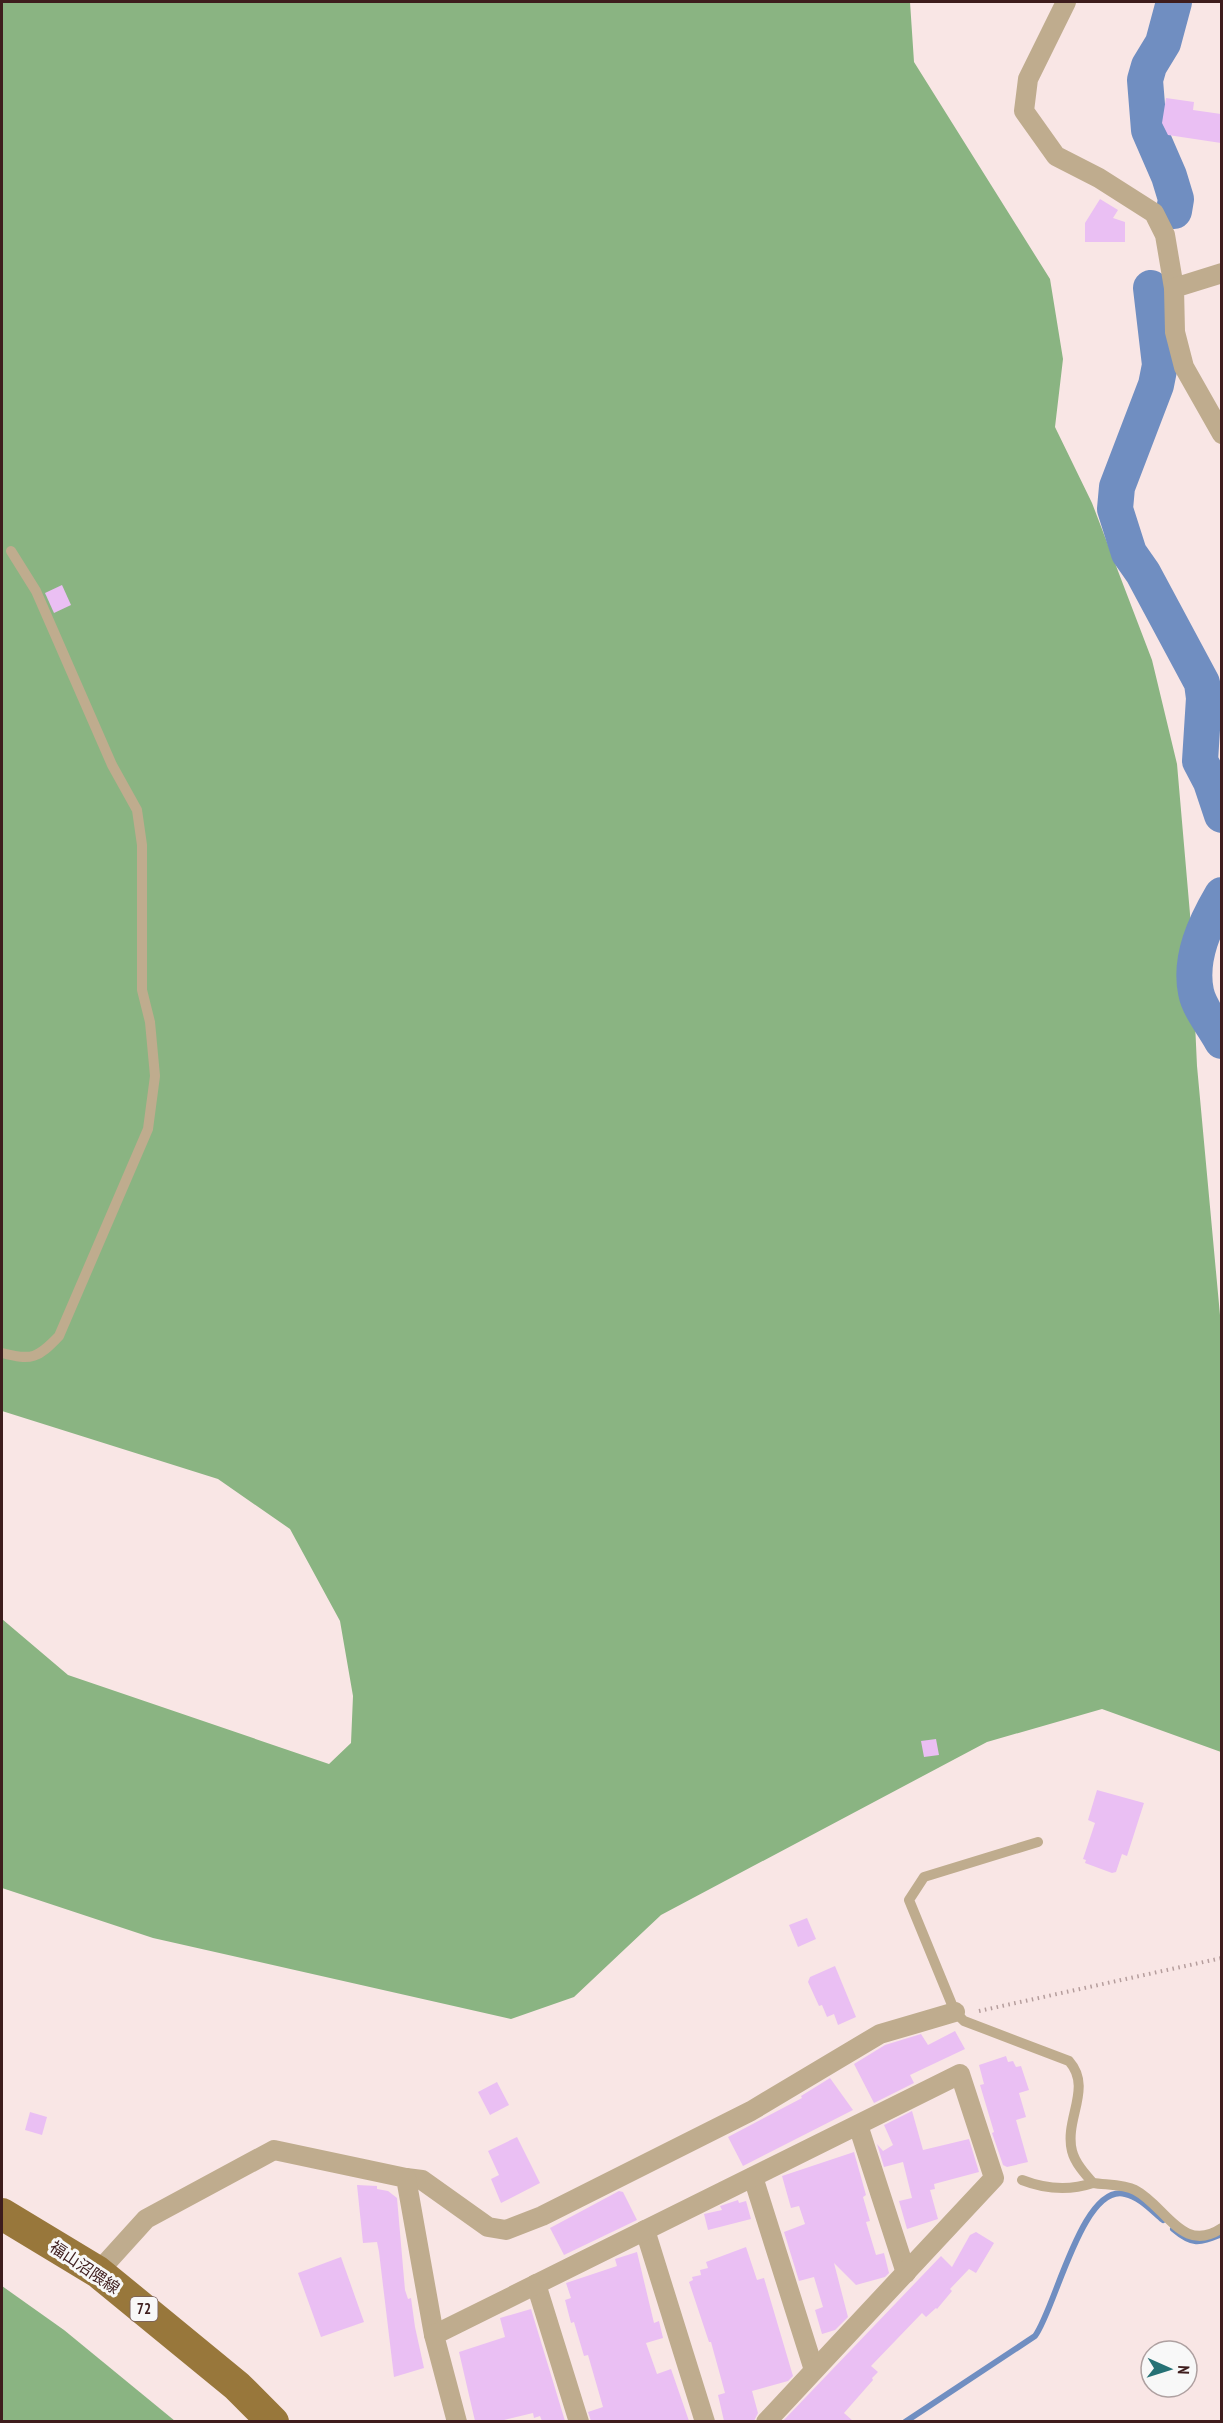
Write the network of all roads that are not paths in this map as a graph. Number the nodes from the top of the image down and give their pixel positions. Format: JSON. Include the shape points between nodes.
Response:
{"nodes":[{"id":1,"x":1066,"y":2,"type":"edge"},
{"id":2,"x":1221,"y":273,"type":"edge"},
{"id":3,"x":1174,"y":288,"type":"junction"},
{"id":4,"x":1221,"y":434,"type":"edge"},
{"id":5,"x":11,"y":551,"type":"dead end"},
{"id":6,"x":2,"y":1353,"type":"edge"},
{"id":7,"x":1038,"y":1842,"type":"dead end"},
{"id":8,"x":955,"y":2012,"type":"junction"},
{"id":9,"x":858,"y":2125,"type":"junction"},
{"id":10,"x":753,"y":2177,"type":"junction"},
{"id":11,"x":406,"y":2178,"type":"junction"},
{"id":12,"x":1022,"y":2180,"type":"dead end"},
{"id":13,"x":1093,"y":2183,"type":"junction"},
{"id":14,"x":2,"y":2214,"type":"edge"},
{"id":15,"x":1221,"y":2228,"type":"edge"},
{"id":16,"x":645,"y":2230,"type":"junction"},
{"id":17,"x":98,"y":2272,"type":"junction"},
{"id":18,"x":906,"y":2272,"type":"junction"},
{"id":19,"x":536,"y":2284,"type":"junction"},
{"id":20,"x":434,"y":2335,"type":"junction"},
{"id":21,"x":814,"y":2370,"type":"junction"},
{"id":22,"x":273,"y":2421,"type":"edge"},
{"id":23,"x":457,"y":2421,"type":"edge"},
{"id":24,"x":579,"y":2421,"type":"edge"},
{"id":25,"x":705,"y":2421,"type":"edge"},
{"id":26,"x":766,"y":2421,"type":"edge"}],
"edges":[{"from":1,"to":3,"type":"street","via":[[1028,79],[1024,111],[1056,156],[1154,213],[1165,234]]},
{"from":2,"to":3,"type":"street"},
{"from":3,"to":4,"type":"street","via":[[1175,332],[1184,367]]},
{"from":5,"to":6,"type":"lane","via":[[36,591],[112,765],[136,810],[142,845],[142,990],[150,1022],[155,1076],[148,1129],[59,1336],[40,1355],[18,1357]]},
{"from":7,"to":8,"type":"lane","via":[[924,1876],[909,1900]]},
{"from":8,"to":11,"type":"street","via":[[880,2034],[751,2111],[542,2216],[506,2230],[488,2227],[422,2180]]},
{"from":8,"to":13,"type":"lane","via":[[964,2021],[1069,2061],[1077,2070],[1080,2081],[1072,2114],[1072,2151]]},
{"from":9,"to":10,"type":"street"},
{"from":9,"to":18,"type":"street"},
{"from":9,"to":18,"type":"street","via":[[960,2074],[994,2178]]},
{"from":10,"to":16,"type":"street"},
{"from":10,"to":21,"type":"street"},
{"from":11,"to":17,"type":"street","via":[[274,2150],[146,2219]]},
{"from":11,"to":20,"type":"street"},
{"from":12,"to":13,"type":"lane","via":[[1038,2186],[1075,2188]]},
{"from":13,"to":15,"type":"lane","via":[[1135,2190],[1184,2232],[1210,2236]]},
{"from":14,"to":17,"type":"main road","name":"福山沼隈線","number":"72"},
{"from":16,"to":19,"type":"street"},
{"from":16,"to":25,"type":"street"},
{"from":17,"to":22,"type":"main road","name":"福山沼隈線","number":"72","via":[[237,2386]]},
{"from":18,"to":21,"type":"street"},
{"from":19,"to":20,"type":"street"},
{"from":19,"to":24,"type":"street"},
{"from":20,"to":23,"type":"street"},
{"from":21,"to":26,"type":"street"}]}
